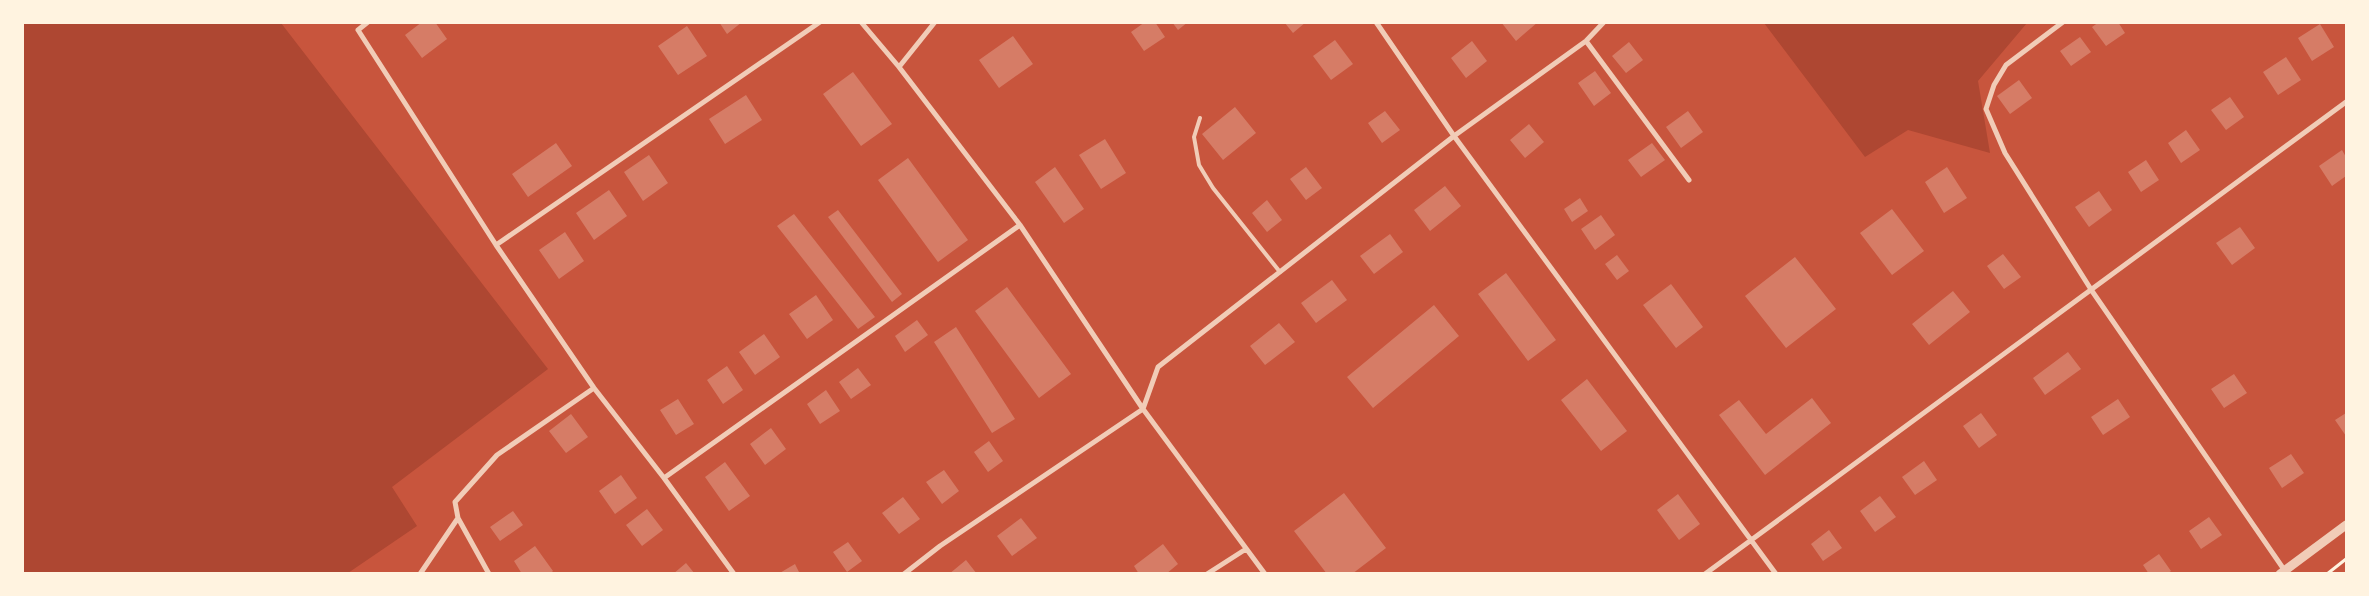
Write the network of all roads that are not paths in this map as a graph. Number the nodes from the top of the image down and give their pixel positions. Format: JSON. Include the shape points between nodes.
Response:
{"nodes":[{"id":1,"x":368,"y":22,"type":"edge"},
{"id":2,"x":820,"y":22,"type":"edge"},
{"id":3,"x":861,"y":22,"type":"edge"},
{"id":4,"x":935,"y":22,"type":"edge"},
{"id":5,"x":1376,"y":22,"type":"edge"},
{"id":6,"x":1604,"y":22,"type":"edge"},
{"id":7,"x":2063,"y":22,"type":"edge"},
{"id":8,"x":1586,"y":41,"type":"junction"},
{"id":9,"x":899,"y":68,"type":"junction"},
{"id":10,"x":2346,"y":102,"type":"edge"},
{"id":11,"x":1200,"y":118,"type":"dead end"},
{"id":12,"x":1454,"y":136,"type":"junction"},
{"id":13,"x":1689,"y":180,"type":"dead end"},
{"id":14,"x":1020,"y":225,"type":"junction"},
{"id":15,"x":496,"y":245,"type":"junction"},
{"id":16,"x":1280,"y":272,"type":"junction"},
{"id":17,"x":2092,"y":292,"type":"junction"},
{"id":18,"x":594,"y":388,"type":"junction"},
{"id":19,"x":1143,"y":409,"type":"junction"},
{"id":20,"x":664,"y":478,"type":"junction"},
{"id":21,"x":458,"y":518,"type":"junction"},
{"id":22,"x":2346,"y":525,"type":"edge"},
{"id":23,"x":1750,"y":540,"type":"junction"},
{"id":24,"x":1246,"y":549,"type":"junction"},
{"id":25,"x":2284,"y":572,"type":"edge"},
{"id":26,"x":420,"y":574,"type":"edge"},
{"id":27,"x":489,"y":574,"type":"edge"},
{"id":28,"x":734,"y":574,"type":"edge"},
{"id":29,"x":904,"y":574,"type":"edge"},
{"id":30,"x":1207,"y":574,"type":"edge"},
{"id":31,"x":1265,"y":574,"type":"edge"},
{"id":32,"x":1705,"y":574,"type":"edge"},
{"id":33,"x":1776,"y":574,"type":"edge"}],
"edges":[{"from":1,"to":15,"type":"street","via":[[358,30]]},
{"from":2,"to":15,"type":"street"},
{"from":3,"to":9,"type":"street"},
{"from":4,"to":9,"type":"street"},
{"from":5,"to":12,"type":"street"},
{"from":6,"to":8,"type":"street"},
{"from":7,"to":17,"type":"street","via":[[2006,65],[1994,85],[1986,109],[2006,152]]},
{"from":8,"to":12,"type":"street"},
{"from":8,"to":13,"type":"street"},
{"from":9,"to":14,"type":"street"},
{"from":10,"to":17,"type":"street"},
{"from":11,"to":16,"type":"lane","via":[[1194,137],[1199,165],[1213,188]]},
{"from":12,"to":16,"type":"street"},
{"from":12,"to":23,"type":"street"},
{"from":14,"to":19,"type":"street"},
{"from":14,"to":20,"type":"street"},
{"from":15,"to":18,"type":"street"},
{"from":16,"to":19,"type":"street","via":[[1158,367]]},
{"from":17,"to":23,"type":"street"},
{"from":17,"to":25,"type":"street"},
{"from":18,"to":20,"type":"street"},
{"from":18,"to":21,"type":"street","via":[[497,455],[455,502]]},
{"from":19,"to":24,"type":"street"},
{"from":19,"to":29,"type":"street","via":[[940,546]]},
{"from":20,"to":28,"type":"street"},
{"from":21,"to":26,"type":"street"},
{"from":21,"to":27,"type":"street"},
{"from":22,"to":25,"type":"street"},
{"from":23,"to":32,"type":"street"},
{"from":23,"to":33,"type":"street"},
{"from":24,"to":30,"type":"street"},
{"from":24,"to":31,"type":"street"}]}
